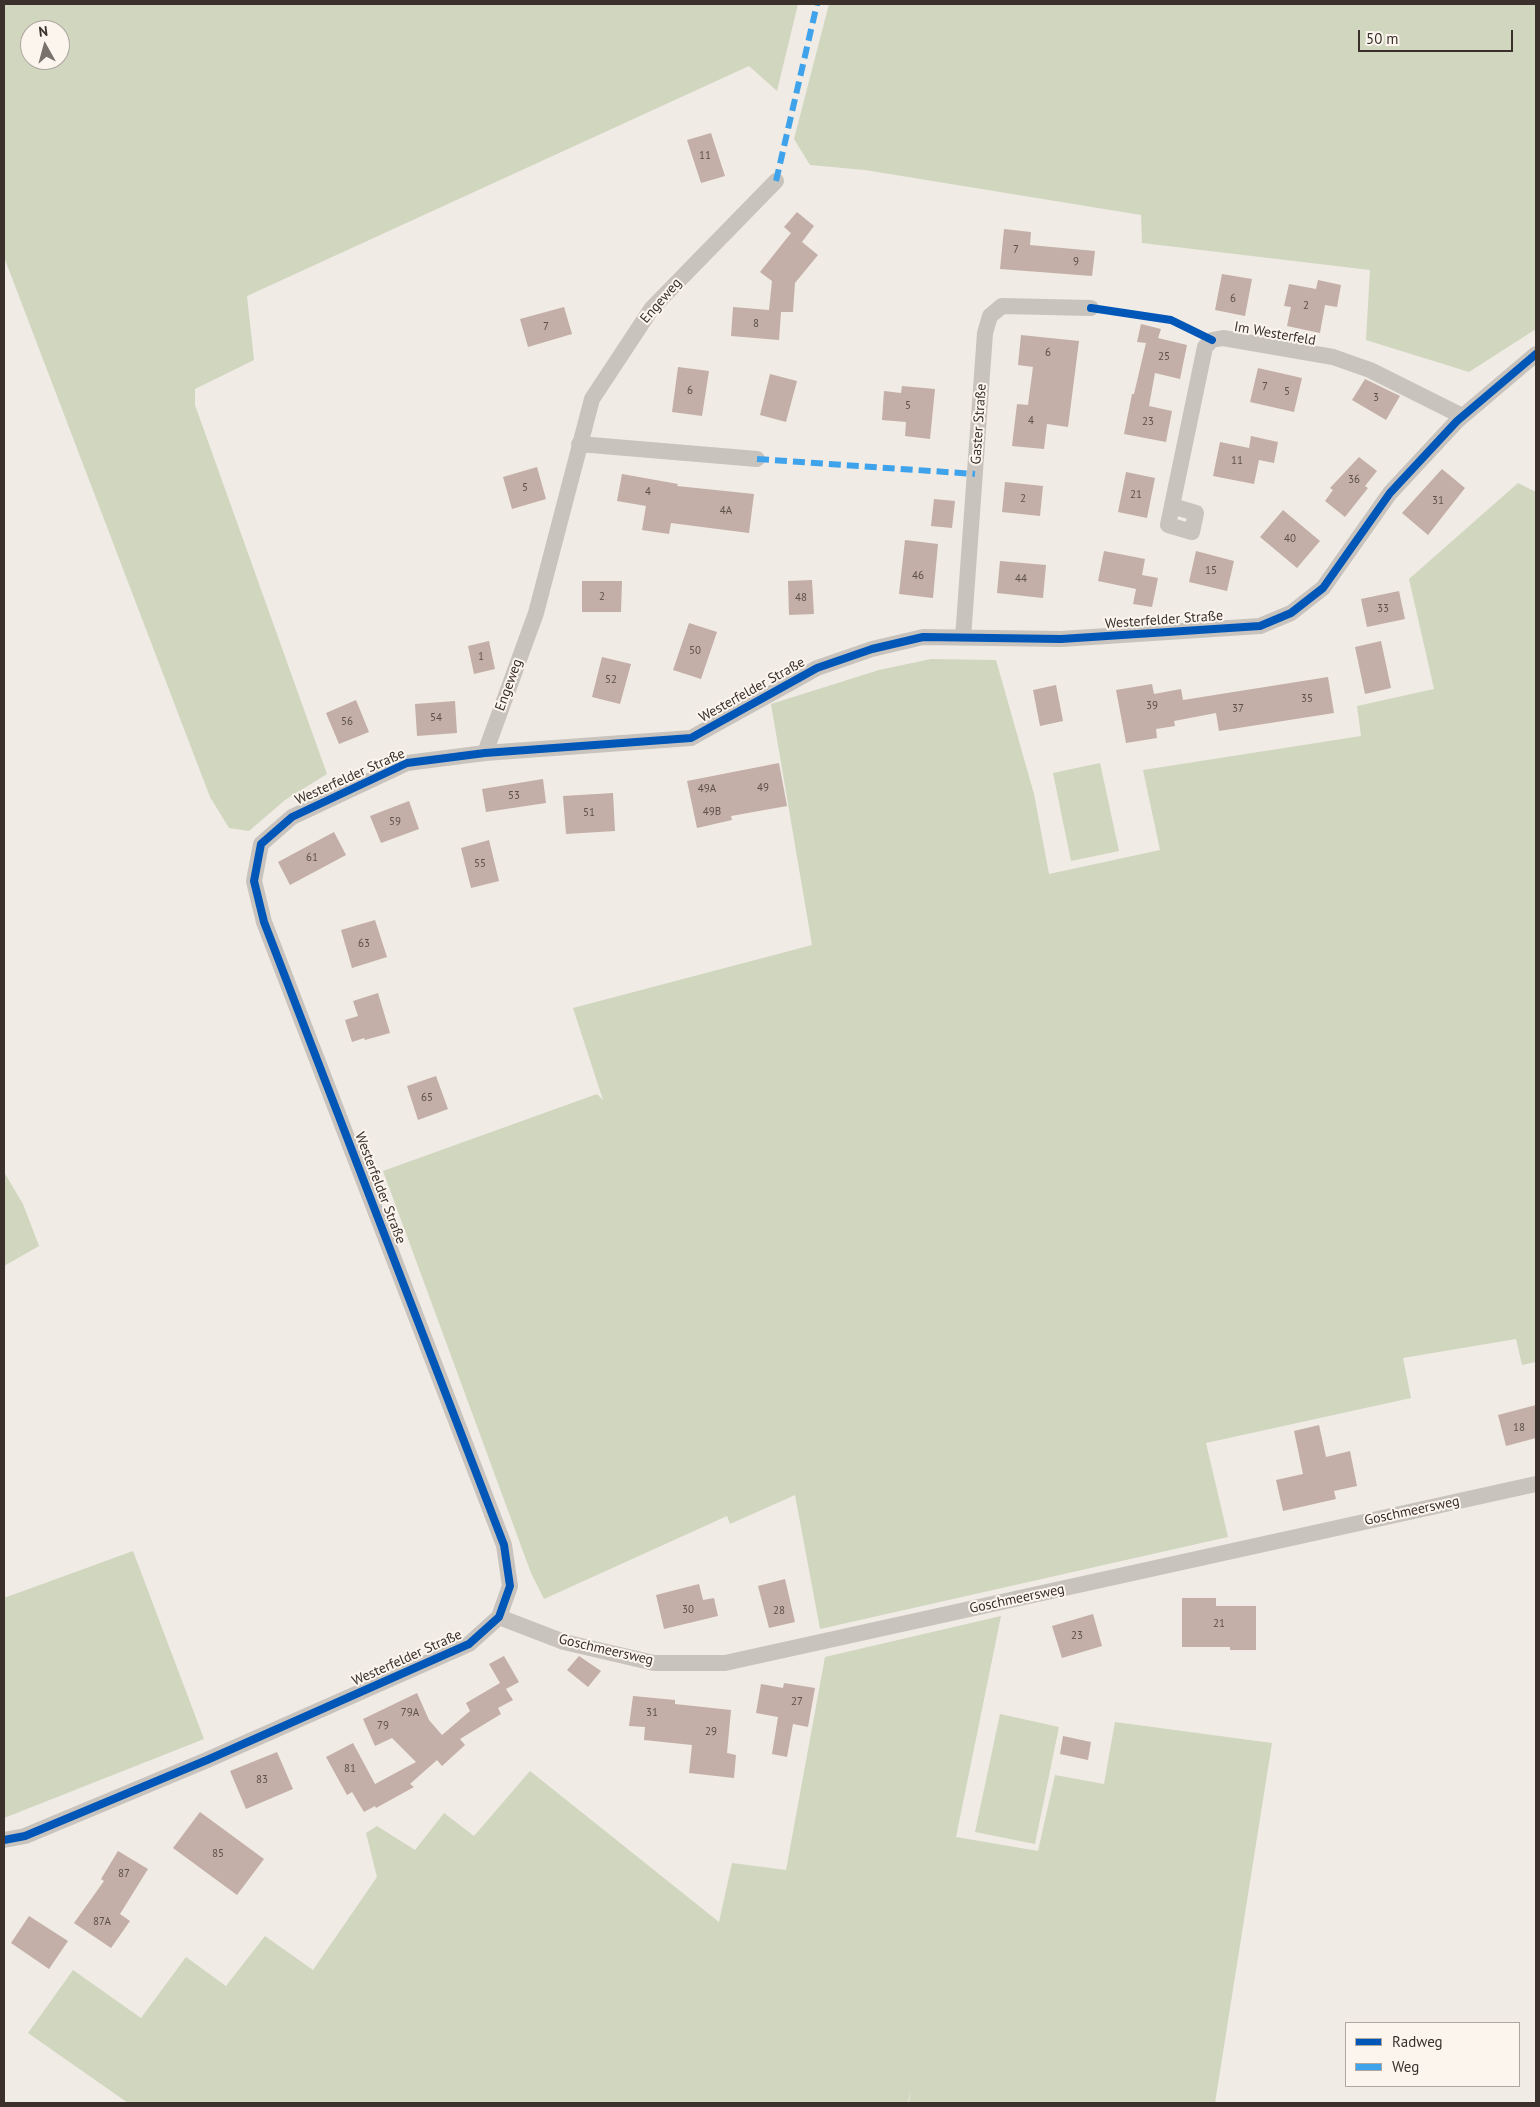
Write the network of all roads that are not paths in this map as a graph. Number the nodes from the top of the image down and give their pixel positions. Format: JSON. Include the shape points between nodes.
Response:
{"nodes":[{"id":1,"x":776,"y":181,"type":"dead end"},
{"id":2,"x":1091,"y":308,"type":"dead end"},
{"id":3,"x":1536,"y":354,"type":"edge"},
{"id":4,"x":1462,"y":416,"type":"junction"},
{"id":5,"x":579,"y":444,"type":"junction"},
{"id":6,"x":757,"y":459,"type":"dead end"},
{"id":7,"x":1172,"y":506,"type":"dead end"},
{"id":8,"x":963,"y":638,"type":"junction"},
{"id":9,"x":484,"y":753,"type":"junction"},
{"id":10,"x":1536,"y":1484,"type":"edge"},
{"id":11,"x":499,"y":1617,"type":"junction"},
{"id":12,"x":4,"y":1840,"type":"edge"}],
"edges":[{"from":1,"to":5,"type":"street","name":"Engeweg","via":[[652,308],[592,399]]},
{"from":2,"to":8,"type":"street","name":"Gaster Straße","via":[[1002,306],[990,316],[985,333]]},
{"from":3,"to":4,"type":"street","name":"Westerfelder Straße"},
{"from":4,"to":7,"type":"street","name":"Im Westerfeld","via":[[1370,370],[1333,358],[1223,338],[1212,340],[1205,347]]},
{"from":4,"to":8,"type":"street","name":"Westerfelder Straße","via":[[1390,493],[1323,588],[1291,613],[1260,626],[1061,639]]},
{"from":5,"to":6,"type":"street"},
{"from":5,"to":9,"type":"street","name":"Engeweg","via":[[536,613]]},
{"from":8,"to":9,"type":"street","name":"Westerfelder Straße","via":[[923,637],[872,649],[818,668],[691,738]]},
{"from":9,"to":11,"type":"street","name":"Westerfelder Straße","via":[[407,763],[292,817],[261,844],[254,882],[264,922],[504,1545],[510,1586]]},
{"from":10,"to":11,"type":"street","name":"Goschmeersweg","via":[[725,1663],[654,1662],[564,1642]]},
{"from":11,"to":12,"type":"street","name":"Westerfelder Straße","via":[[469,1644],[198,1764],[24,1836]]}]}
